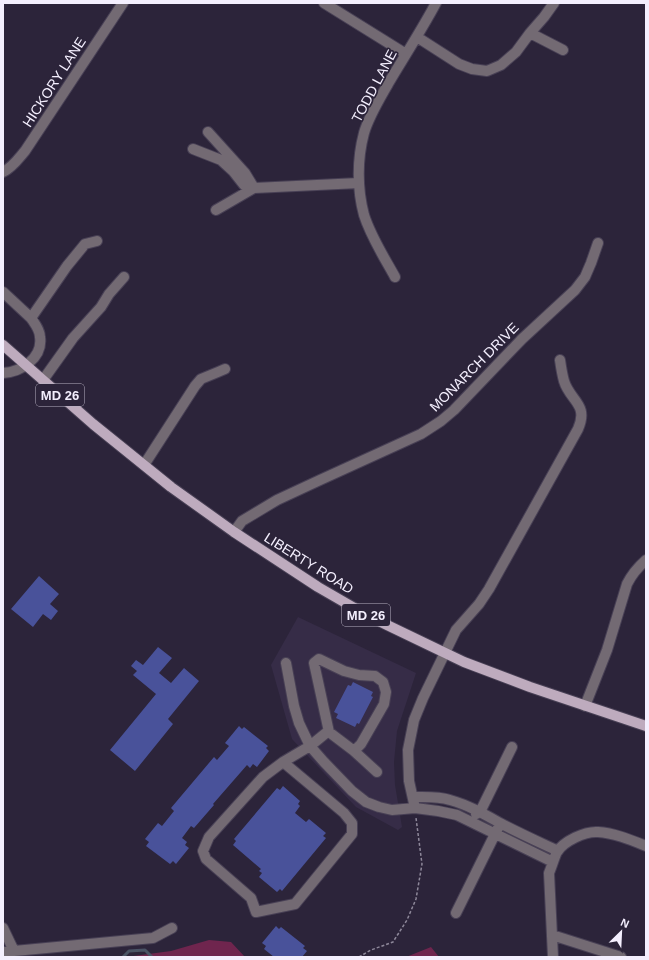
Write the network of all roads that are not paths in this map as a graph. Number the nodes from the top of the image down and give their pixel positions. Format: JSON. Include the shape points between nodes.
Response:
{"nodes":[{"id":1,"x":123,"y":3,"type":"edge"},
{"id":2,"x":324,"y":3,"type":"edge"},
{"id":3,"x":436,"y":3,"type":"edge"},
{"id":4,"x":554,"y":3,"type":"edge"},
{"id":5,"x":530,"y":33,"type":"junction"},
{"id":6,"x":417,"y":37,"type":"junction"},
{"id":7,"x":563,"y":50,"type":"dead end"},
{"id":8,"x":406,"y":54,"type":"junction"},
{"id":9,"x":208,"y":132,"type":"dead end"},
{"id":10,"x":193,"y":149,"type":"dead end"},
{"id":11,"x":3,"y":172,"type":"edge"},
{"id":12,"x":358,"y":183,"type":"junction"},
{"id":13,"x":254,"y":188,"type":"junction"},
{"id":14,"x":216,"y":210,"type":"dead end"},
{"id":15,"x":97,"y":241,"type":"dead end"},
{"id":16,"x":598,"y":243,"type":"dead end"},
{"id":17,"x":124,"y":277,"type":"dead end"},
{"id":18,"x":395,"y":277,"type":"dead end"},
{"id":19,"x":3,"y":292,"type":"edge"},
{"id":20,"x":31,"y":318,"type":"junction"},
{"id":21,"x":3,"y":345,"type":"edge"},
{"id":22,"x":560,"y":360,"type":"dead end"},
{"id":23,"x":26,"y":366,"type":"junction"},
{"id":24,"x":225,"y":369,"type":"dead end"},
{"id":25,"x":3,"y":373,"type":"edge"},
{"id":26,"x":43,"y":380,"type":"junction"},
{"id":27,"x":144,"y":465,"type":"junction"},
{"id":28,"x":234,"y":532,"type":"junction"},
{"id":29,"x":646,"y":560,"type":"edge"},
{"id":30,"x":445,"y":653,"type":"junction"},
{"id":31,"x":286,"y":663,"type":"dead end"},
{"id":32,"x":585,"y":706,"type":"junction"},
{"id":33,"x":646,"y":726,"type":"edge"},
{"id":34,"x":329,"y":732,"type":"junction"},
{"id":35,"x":310,"y":746,"type":"junction"},
{"id":36,"x":512,"y":747,"type":"dead end"},
{"id":37,"x":354,"y":751,"type":"junction"},
{"id":38,"x":283,"y":762,"type":"junction"},
{"id":39,"x":377,"y":772,"type":"dead end"},
{"id":40,"x":413,"y":797,"type":"junction"},
{"id":41,"x":415,"y":808,"type":"junction"},
{"id":42,"x":480,"y":812,"type":"junction"},
{"id":43,"x":468,"y":820,"type":"junction"},
{"id":44,"x":500,"y":823,"type":"junction"},
{"id":45,"x":495,"y":833,"type":"junction"},
{"id":46,"x":646,"y":846,"type":"edge"},
{"id":47,"x":558,"y":851,"type":"junction"},
{"id":48,"x":553,"y":862,"type":"junction"},
{"id":49,"x":456,"y":913,"type":"dead end"},
{"id":50,"x":3,"y":928,"type":"edge"},
{"id":51,"x":172,"y":928,"type":"dead end"},
{"id":52,"x":552,"y":935,"type":"junction"},
{"id":53,"x":14,"y":951,"type":"junction"},
{"id":54,"x":3,"y":952,"type":"edge"},
{"id":55,"x":554,"y":957,"type":"edge"},
{"id":56,"x":621,"y":957,"type":"edge"}],
"edges":[{"from":1,"to":11,"type":"street","name":"HICKORY LANE","via":[[25,151]]},
{"from":2,"to":8,"type":"street"},
{"from":3,"to":6,"type":"street","name":"TODD LANE"},
{"from":4,"to":5,"type":"street"},
{"from":5,"to":6,"type":"street","via":[[516,52],[500,65],[486,70],[472,69],[459,64]]},
{"from":5,"to":7,"type":"street"},
{"from":6,"to":8,"type":"street","name":"TODD LANE"},
{"from":8,"to":12,"type":"street","name":"TODD LANE","via":[[364,133]]},
{"from":9,"to":13,"type":"street","via":[[245,173]]},
{"from":10,"to":13,"type":"street","via":[[221,160],[244,185]]},
{"from":12,"to":13,"type":"street"},
{"from":12,"to":18,"type":"street","name":"TODD LANE","via":[[364,214],[373,238]]},
{"from":13,"to":14,"type":"street"},
{"from":15,"to":20,"type":"street","via":[[85,244]]},
{"from":16,"to":28,"type":"street","name":"MONARCH DRIVE","via":[[592,263],[575,290],[522,339],[441,421],[421,434],[277,500],[242,521]]},
{"from":17,"to":26,"type":"street","via":[[73,338]]},
{"from":19,"to":20,"type":"street"},
{"from":20,"to":23,"type":"street","via":[[39,330],[41,339],[37,353]]},
{"from":21,"to":23,"type":"main road","name":"LIBERTY ROAD","number":"MD 26"},
{"from":22,"to":30,"type":"street","via":[[564,382],[580,407],[581,422],[489,589],[456,630]]},
{"from":23,"to":25,"type":"street"},
{"from":23,"to":26,"type":"main road","name":"LIBERTY ROAD","number":"MD 26"},
{"from":24,"to":27,"type":"street","via":[[201,379],[195,386]]},
{"from":26,"to":27,"type":"main road","name":"LIBERTY ROAD","number":"MD 26"},
{"from":27,"to":28,"type":"main road","name":"LIBERTY ROAD","number":"MD 26"},
{"from":28,"to":30,"type":"main road","name":"LIBERTY ROAD","number":"MD 26","via":[[340,600]]},
{"from":29,"to":32,"type":"street","via":[[632,574],[627,584],[607,650]]},
{"from":30,"to":32,"type":"main road","name":"LIBERTY ROAD","number":"MD 26","via":[[508,680]]},
{"from":30,"to":40,"type":"street","via":[[414,720],[408,750],[409,780]]},
{"from":31,"to":35,"type":"street","via":[[294,706]]},
{"from":32,"to":33,"type":"main road","name":"LIBERTY ROAD","number":"MD 26"},
{"from":34,"to":35,"type":"street"},
{"from":34,"to":37,"type":"street"},
{"from":34,"to":37,"type":"street","via":[[314,663],[320,659],[344,671],[375,676],[383,682],[386,692],[384,704],[361,744]]},
{"from":35,"to":38,"type":"street"},
{"from":35,"to":41,"type":"street","via":[[352,791],[366,802],[392,810]]},
{"from":36,"to":42,"type":"street"},
{"from":37,"to":39,"type":"street"},
{"from":38,"to":38,"type":"street","via":[[344,814],[352,824],[352,834],[295,904],[256,912],[252,898],[206,859],[203,852],[209,837],[263,777]]},
{"from":40,"to":41,"type":"street"},
{"from":40,"to":42,"type":"street","via":[[449,799]]},
{"from":41,"to":43,"type":"street","via":[[457,815]]},
{"from":42,"to":43,"type":"street"},
{"from":42,"to":44,"type":"street"},
{"from":43,"to":45,"type":"street"},
{"from":44,"to":45,"type":"street"},
{"from":44,"to":47,"type":"street"},
{"from":45,"to":48,"type":"street"},
{"from":45,"to":49,"type":"street"},
{"from":46,"to":47,"type":"street","via":[[597,832],[583,834]]},
{"from":47,"to":48,"type":"street"},
{"from":48,"to":52,"type":"street","via":[[549,872]]},
{"from":50,"to":53,"type":"street"},
{"from":51,"to":53,"type":"street","via":[[153,938]]},
{"from":52,"to":55,"type":"street"},
{"from":52,"to":56,"type":"street"},
{"from":53,"to":54,"type":"street"}]}
